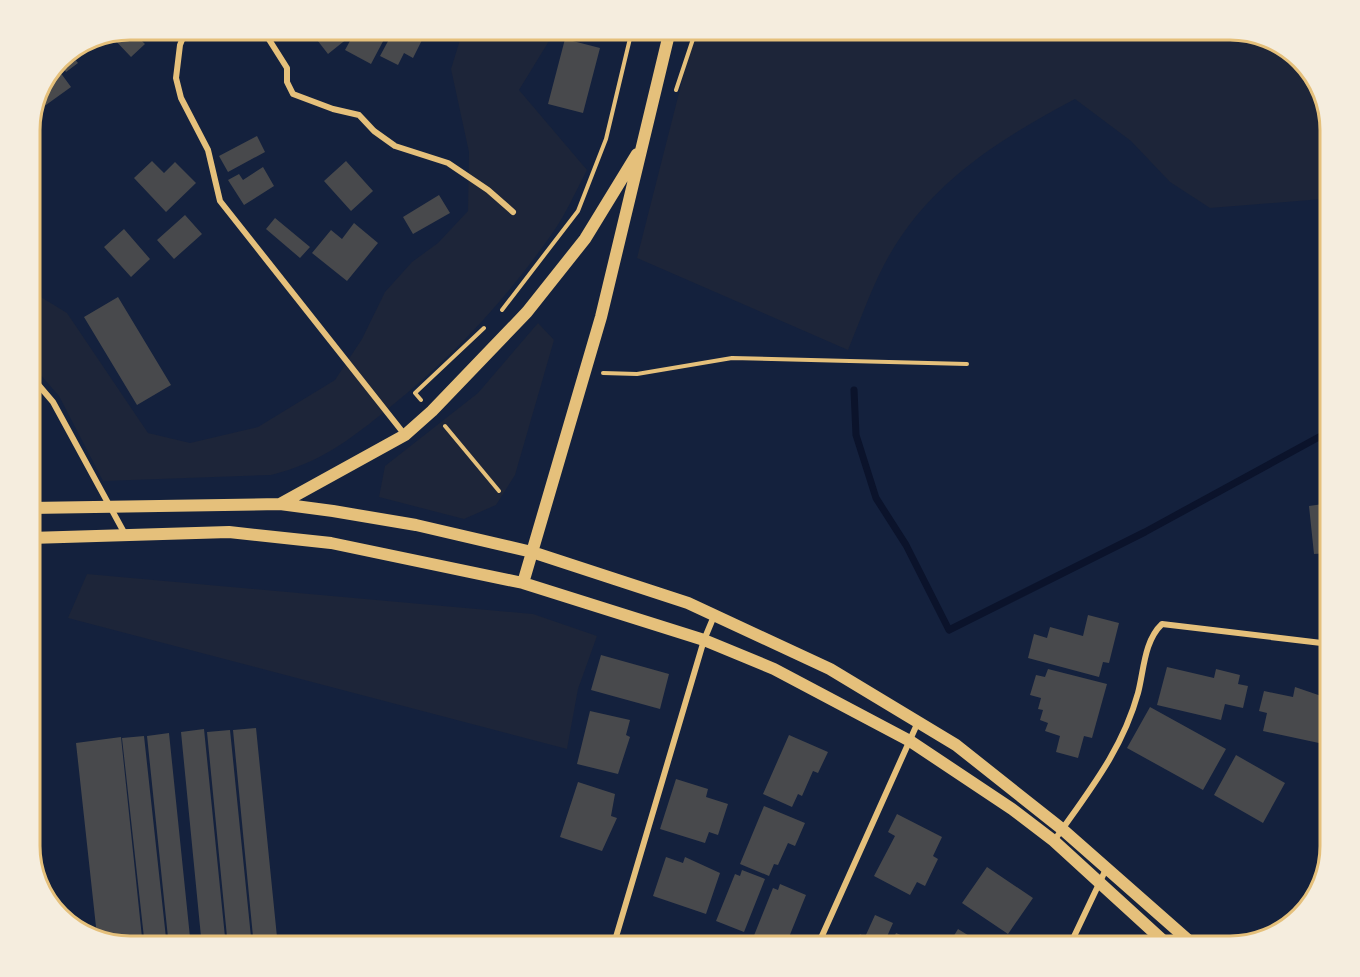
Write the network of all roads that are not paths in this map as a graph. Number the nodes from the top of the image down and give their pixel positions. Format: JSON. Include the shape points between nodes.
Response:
{"nodes":[{"id":1,"x":182,"y":41,"type":"edge"},
{"id":2,"x":270,"y":41,"type":"edge"},
{"id":3,"x":667,"y":41,"type":"edge"},
{"id":4,"x":643,"y":142,"type":"junction"},
{"id":5,"x":513,"y":213,"type":"dead end"},
{"id":6,"x":41,"y":388,"type":"edge"},
{"id":7,"x":405,"y":435,"type":"junction"},
{"id":8,"x":280,"y":504,"type":"junction"},
{"id":9,"x":110,"y":506,"type":"junction"},
{"id":10,"x":41,"y":508,"type":"edge"},
{"id":11,"x":126,"y":537,"type":"junction"},
{"id":12,"x":41,"y":538,"type":"edge"},
{"id":13,"x":532,"y":552,"type":"junction"},
{"id":14,"x":524,"y":583,"type":"junction"},
{"id":15,"x":714,"y":616,"type":"junction"},
{"id":16,"x":705,"y":640,"type":"junction"},
{"id":17,"x":1320,"y":643,"type":"edge"},
{"id":18,"x":918,"y":722,"type":"junction"},
{"id":19,"x":910,"y":741,"type":"junction"},
{"id":20,"x":1062,"y":829,"type":"junction"},
{"id":21,"x":1054,"y":841,"type":"junction"},
{"id":22,"x":1106,"y":868,"type":"junction"},
{"id":23,"x":1099,"y":883,"type":"junction"},
{"id":24,"x":616,"y":936,"type":"edge"},
{"id":25,"x":822,"y":936,"type":"edge"},
{"id":26,"x":1075,"y":936,"type":"edge"},
{"id":27,"x":1158,"y":936,"type":"edge"},
{"id":28,"x":1183,"y":936,"type":"edge"}],
"edges":[{"from":1,"to":7,"type":"street","via":[[176,78],[181,98],[208,150],[220,201]]},
{"from":2,"to":5,"type":"street","via":[[287,68],[287,82],[293,94],[359,115],[395,146],[448,162]]},
{"from":3,"to":4,"type":"main road"},
{"from":4,"to":7,"type":"main road","via":[[585,238],[527,312]]},
{"from":4,"to":13,"type":"main road","via":[[601,317]]},
{"from":6,"to":9,"type":"street","via":[[53,402]]},
{"from":7,"to":8,"type":"main road"},
{"from":8,"to":9,"type":"main road"},
{"from":8,"to":13,"type":"main road","via":[[416,525]]},
{"from":9,"to":10,"type":"main road"},
{"from":9,"to":11,"type":"street"},
{"from":11,"to":12,"type":"main road"},
{"from":11,"to":14,"type":"main road","via":[[229,532],[331,543]]},
{"from":13,"to":14,"type":"main road"},
{"from":13,"to":15,"type":"main road","via":[[688,603]]},
{"from":14,"to":16,"type":"main road"},
{"from":15,"to":16,"type":"street"},
{"from":15,"to":18,"type":"main road","via":[[830,669]]},
{"from":16,"to":19,"type":"main road","via":[[774,669]]},
{"from":16,"to":24,"type":"street"},
{"from":17,"to":20,"type":"street","via":[[1162,624],[1150,641],[1128,726],[1093,788]]},
{"from":18,"to":19,"type":"street"},
{"from":18,"to":20,"type":"main road","via":[[956,745]]},
{"from":19,"to":21,"type":"main road"},
{"from":19,"to":25,"type":"street"},
{"from":20,"to":21,"type":"street"},
{"from":20,"to":22,"type":"main road"},
{"from":21,"to":23,"type":"main road"},
{"from":22,"to":23,"type":"street"},
{"from":22,"to":28,"type":"main road"},
{"from":23,"to":26,"type":"street"},
{"from":23,"to":27,"type":"main road"}]}
